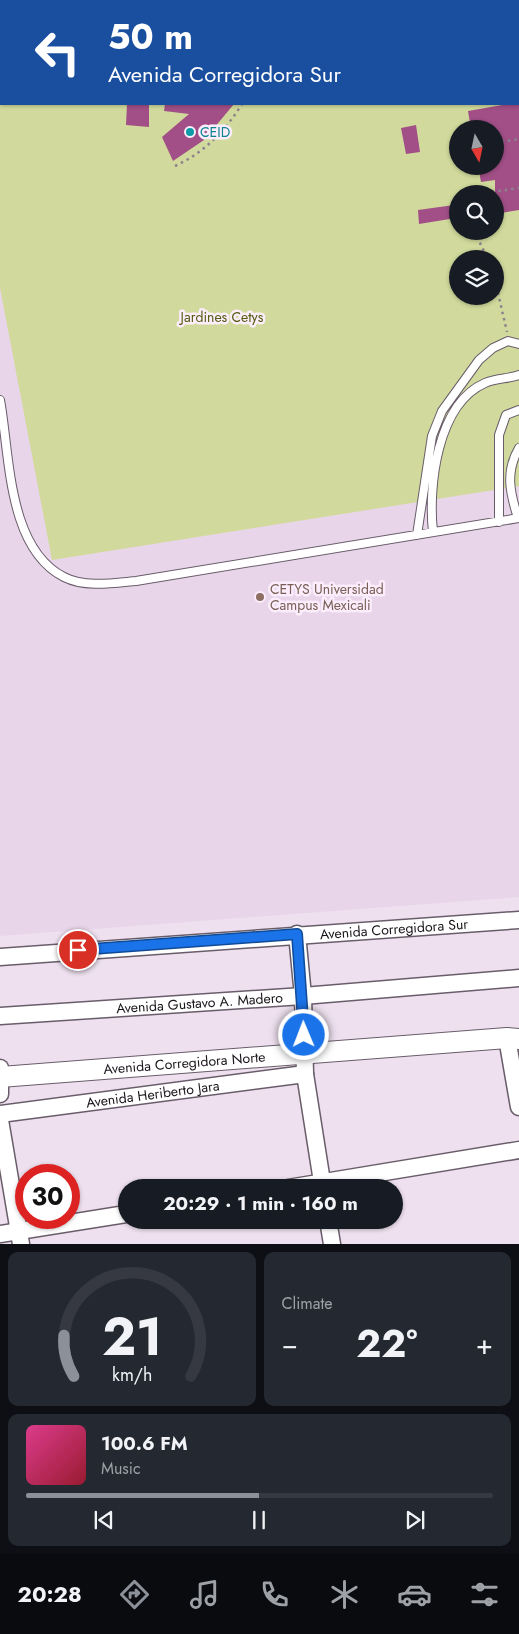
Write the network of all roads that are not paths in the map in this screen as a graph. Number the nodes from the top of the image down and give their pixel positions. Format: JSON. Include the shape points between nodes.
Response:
{"nodes":[{"id":1,"x":519,"y":344,"type":"edge"},
{"id":2,"x":519,"y":375,"type":"edge"},
{"id":3,"x":0,"y":400,"type":"edge"},
{"id":4,"x":519,"y":410,"type":"edge"},
{"id":5,"x":519,"y":448,"type":"edge"},
{"id":6,"x":518,"y":518,"type":"edge"},
{"id":7,"x":499,"y":522,"type":"junction"},
{"id":8,"x":433,"y":532,"type":"junction"},
{"id":9,"x":417,"y":535,"type":"junction"},
{"id":10,"x":519,"y":920,"type":"edge"},
{"id":11,"x":297,"y":934,"type":"junction"},
{"id":12,"x":0,"y":956,"type":"edge"},
{"id":13,"x":519,"y":978,"type":"edge"},
{"id":14,"x":303,"y":996,"type":"junction"},
{"id":15,"x":0,"y":1016,"type":"edge"},
{"id":16,"x":513,"y":1038,"type":"edge"},
{"id":17,"x":304,"y":1064,"type":"junction"},
{"id":18,"x":0,"y":1079,"type":"edge"},
{"id":19,"x":519,"y":1107,"type":"edge"},
{"id":20,"x":0,"y":1114,"type":"edge"},
{"id":21,"x":0,"y":1120,"type":"edge"},
{"id":22,"x":519,"y":1150,"type":"edge"},
{"id":23,"x":321,"y":1179,"type":"edge"},
{"id":24,"x":356,"y":1179,"type":"edge"},
{"id":25,"x":118,"y":1216,"type":"edge"},
{"id":26,"x":330,"y":1229,"type":"edge"},
{"id":27,"x":0,"y":1234,"type":"edge"},
{"id":28,"x":20,"y":1238,"type":"edge"},
{"id":29,"x":332,"y":1244,"type":"edge"}],
"edges":[{"from":1,"to":9,"type":"lane","via":[[508,341],[479,360],[442,411],[432,436]]},
{"from":2,"to":8,"type":"lane","via":[[484,383],[458,405],[444,431],[433,478]]},
{"from":3,"to":9,"type":"lane","via":[[12,495],[35,551],[64,578],[84,583],[136,580]]},
{"from":4,"to":7,"type":"lane","via":[[506,415],[499,435]]},
{"from":5,"to":6,"type":"lane","via":[[510,477],[510,492]]},
{"from":6,"to":7,"type":"lane"},
{"from":7,"to":8,"type":"lane"},
{"from":8,"to":9,"type":"lane"},
{"from":10,"to":11,"type":"street","name":"Avenida Corregidora Sur"},
{"from":11,"to":12,"type":"street","name":"Avenida Corregidora Sur"},
{"from":11,"to":14,"type":"street"},
{"from":13,"to":14,"type":"street","name":"Avenida Gustavo A. Madero"},
{"from":14,"to":15,"type":"street","name":"Avenida Gustavo A. Madero"},
{"from":14,"to":17,"type":"street"},
{"from":16,"to":17,"type":"street","name":"Avenida Corregidora Norte"},
{"from":16,"to":19,"type":"street"},
{"from":17,"to":18,"type":"street","name":"Avenida Corregidora Norte"},
{"from":17,"to":20,"type":"street","name":"Avenida Heriberto Jara"},
{"from":17,"to":23,"type":"street"},
{"from":21,"to":28,"type":"street"},
{"from":22,"to":24,"type":"street"},
{"from":25,"to":28,"type":"street"},
{"from":26,"to":29,"type":"street"},
{"from":27,"to":28,"type":"street"}]}
